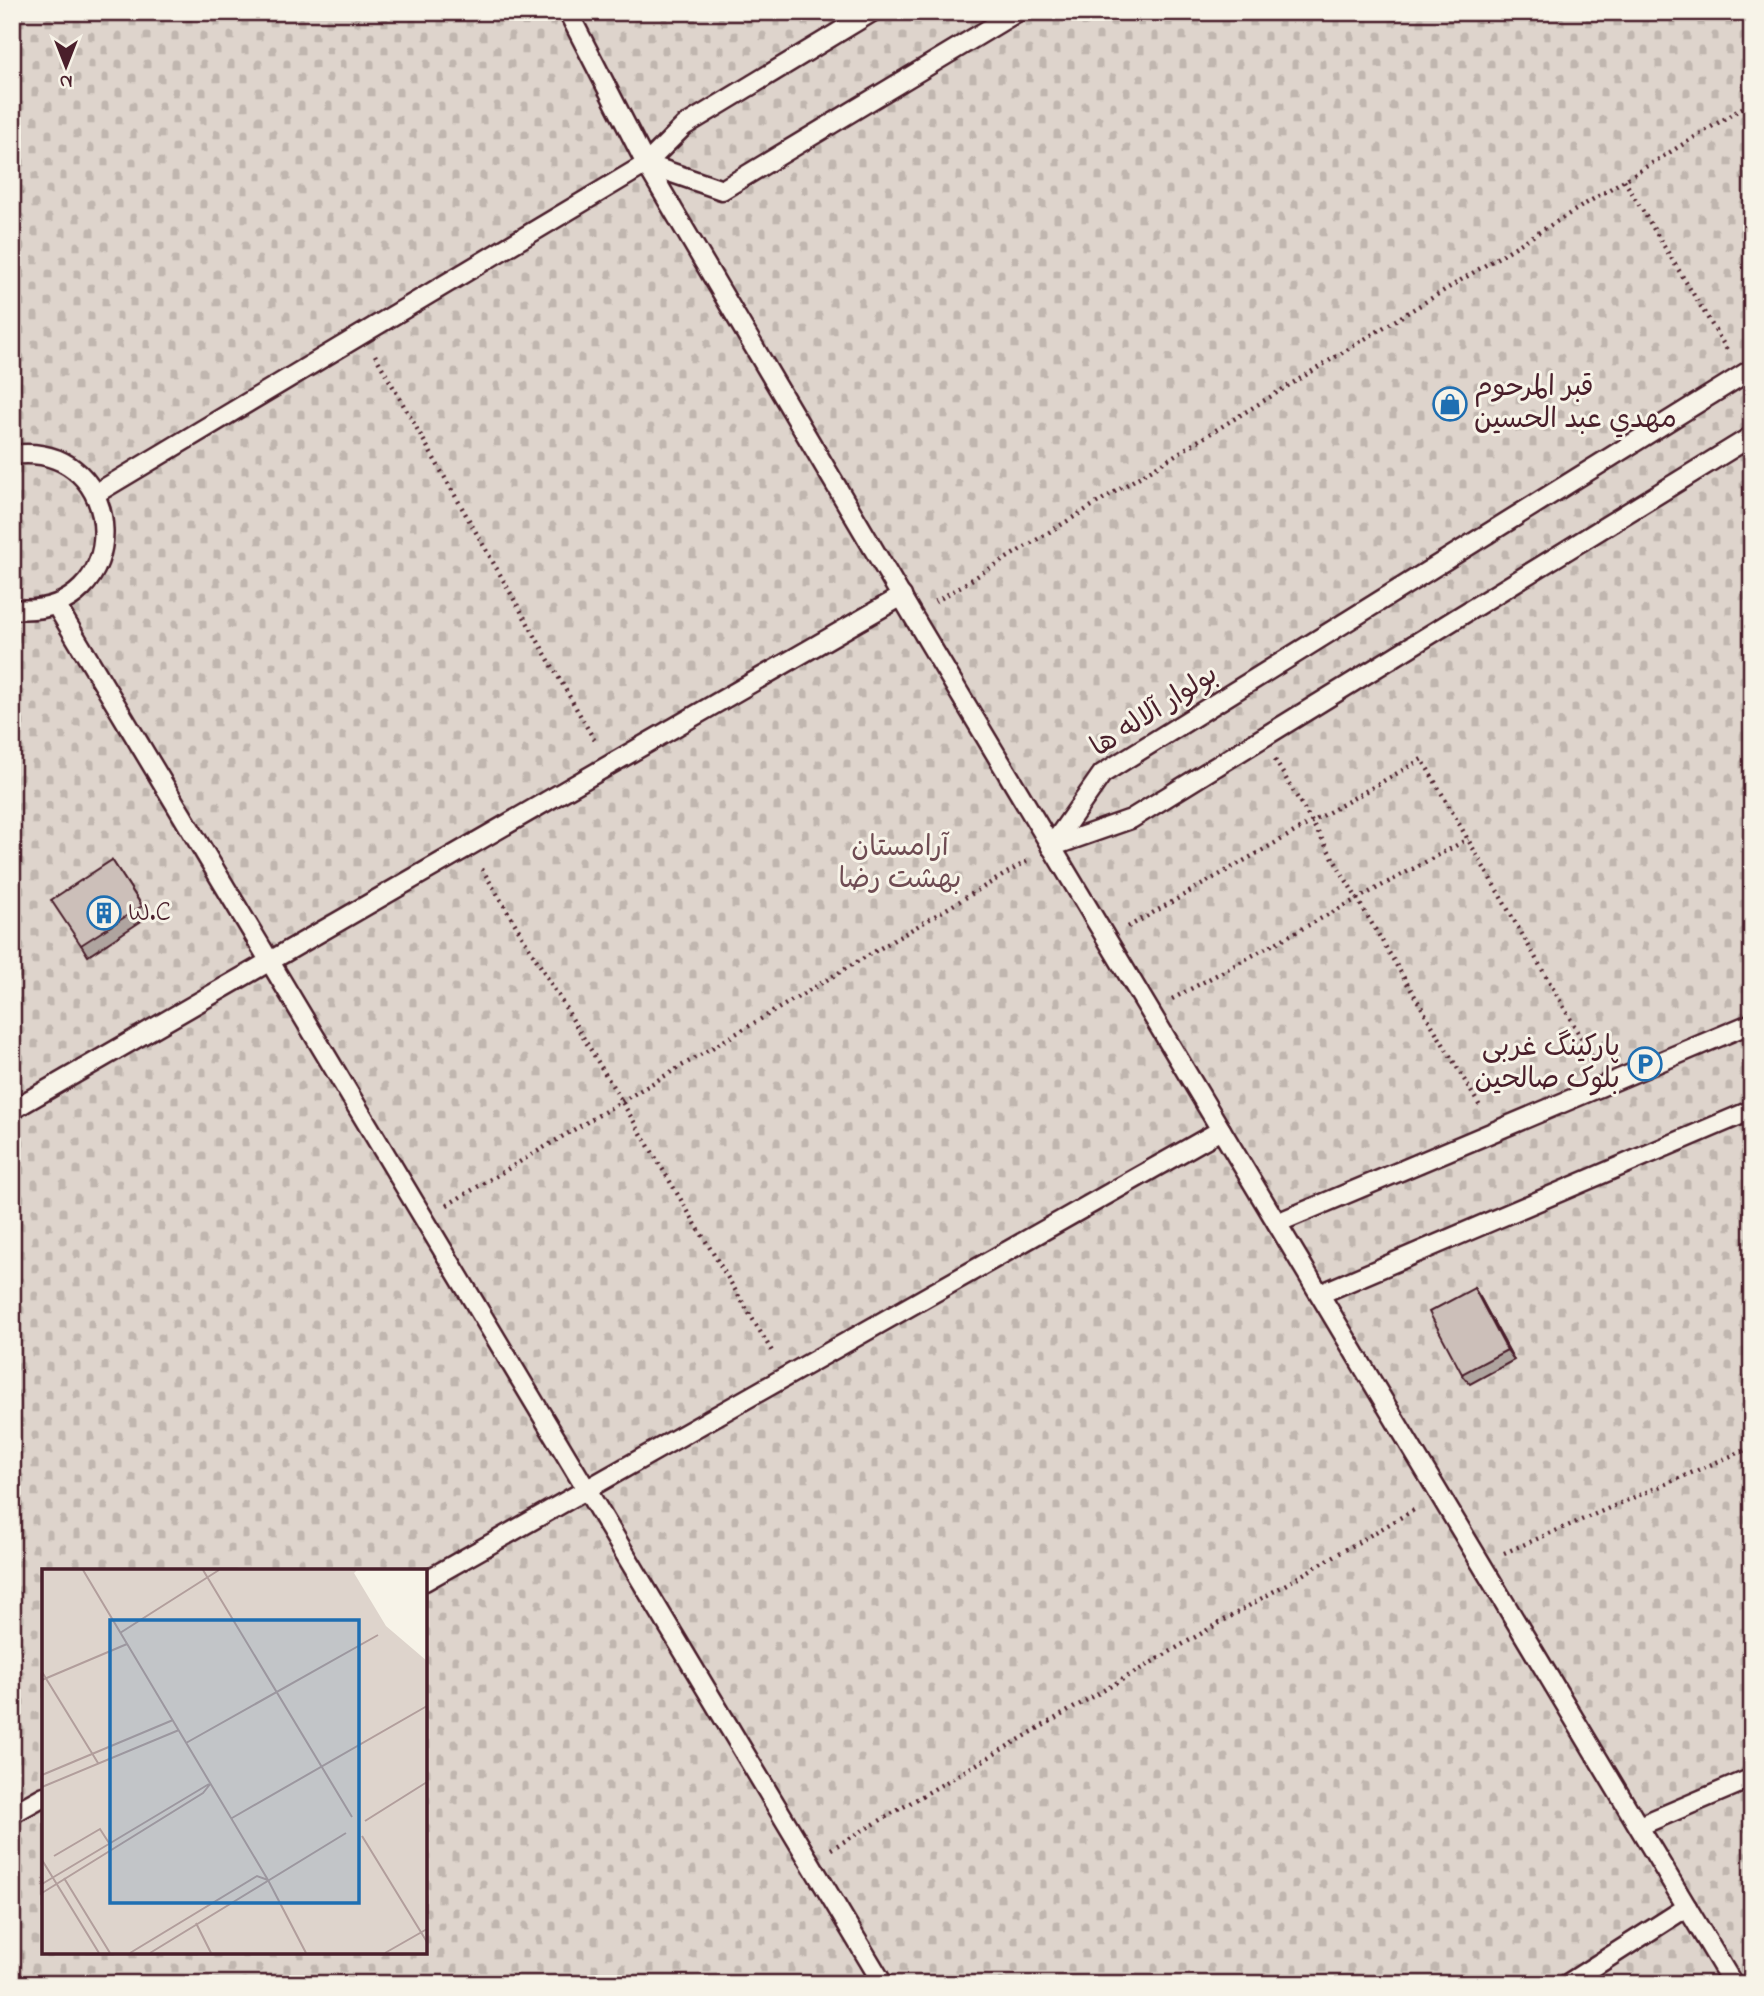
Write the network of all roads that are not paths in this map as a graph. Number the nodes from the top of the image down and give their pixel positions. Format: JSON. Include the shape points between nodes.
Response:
{"nodes":[{"id":1,"x":568,"y":12,"type":"edge"},
{"id":2,"x":872,"y":12,"type":"edge"},
{"id":3,"x":1017,"y":12,"type":"edge"},
{"id":4,"x":646,"y":164,"type":"junction"},
{"id":5,"x":1747,"y":372,"type":"edge"},
{"id":6,"x":1752,"y":436,"type":"edge"},
{"id":7,"x":12,"y":455,"type":"edge"},
{"id":8,"x":95,"y":494,"type":"junction"},
{"id":9,"x":901,"y":596,"type":"junction"},
{"id":10,"x":56,"y":606,"type":"junction"},
{"id":11,"x":12,"y":609,"type":"edge"},
{"id":12,"x":1051,"y":847,"type":"junction"},
{"id":13,"x":270,"y":961,"type":"junction"},
{"id":14,"x":1752,"y":1023,"type":"edge"},
{"id":15,"x":12,"y":1110,"type":"edge"},
{"id":16,"x":1752,"y":1110,"type":"edge"},
{"id":17,"x":1221,"y":1130,"type":"junction"},
{"id":18,"x":1277,"y":1223,"type":"junction"},
{"id":19,"x":1320,"y":1294,"type":"junction"},
{"id":20,"x":586,"y":1490,"type":"junction"},
{"id":21,"x":427,"y":1580,"type":"edge"},
{"id":22,"x":1752,"y":1778,"type":"edge"},
{"id":23,"x":42,"y":1797,"type":"edge"},
{"id":24,"x":12,"y":1814,"type":"edge"},
{"id":25,"x":1639,"y":1826,"type":"junction"},
{"id":26,"x":1687,"y":1907,"type":"junction"},
{"id":27,"x":883,"y":1984,"type":"edge"},
{"id":28,"x":1567,"y":1984,"type":"edge"},
{"id":29,"x":1733,"y":1984,"type":"edge"}],
"edges":[{"from":1,"to":4,"type":"lane"},
{"from":2,"to":4,"type":"lane","via":[[684,126]]},
{"from":3,"to":4,"type":"lane","via":[[723,190]]},
{"from":4,"to":8,"type":"lane"},
{"from":4,"to":9,"type":"lane"},
{"from":5,"to":12,"type":"lane","name":"بولوار آلاله ها","via":[[1102,774]]},
{"from":6,"to":12,"type":"lane","via":[[1131,819]]},
{"from":7,"to":8,"type":"lane","via":[[29,453],[56,459],[78,473]]},
{"from":8,"to":10,"type":"lane","via":[[104,519],[104,546],[95,570],[79,592]]},
{"from":9,"to":12,"type":"lane"},
{"from":9,"to":13,"type":"lane"},
{"from":10,"to":11,"type":"lane"},
{"from":10,"to":13,"type":"lane"},
{"from":12,"to":17,"type":"lane"},
{"from":13,"to":15,"type":"lane"},
{"from":13,"to":20,"type":"lane"},
{"from":14,"to":18,"type":"lane"},
{"from":16,"to":19,"type":"lane"},
{"from":17,"to":18,"type":"lane"},
{"from":17,"to":20,"type":"lane"},
{"from":18,"to":19,"type":"lane"},
{"from":19,"to":25,"type":"lane"},
{"from":20,"to":21,"type":"lane"},
{"from":20,"to":27,"type":"lane"},
{"from":22,"to":25,"type":"lane"},
{"from":23,"to":24,"type":"lane"},
{"from":25,"to":26,"type":"lane"},
{"from":26,"to":28,"type":"lane"},
{"from":26,"to":29,"type":"lane"}]}
